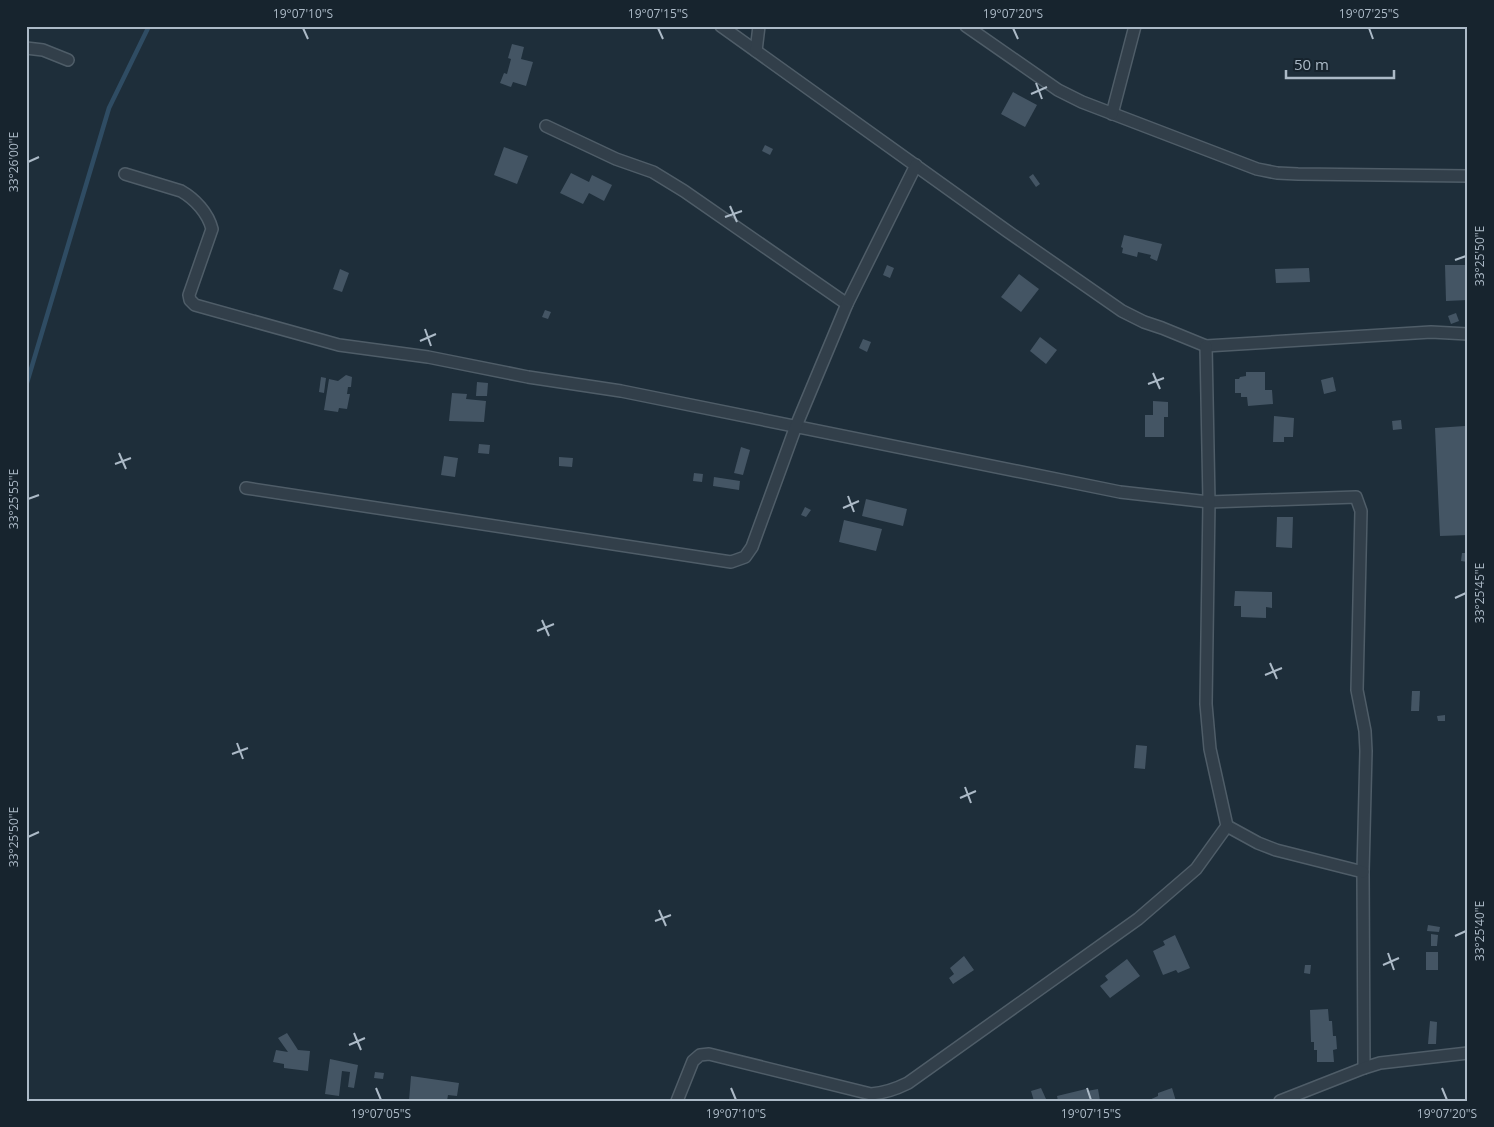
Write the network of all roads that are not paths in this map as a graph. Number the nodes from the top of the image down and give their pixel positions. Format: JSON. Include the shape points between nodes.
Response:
{"nodes":[{"id":1,"x":721,"y":26,"type":"edge"},
{"id":2,"x":759,"y":26,"type":"edge"},
{"id":3,"x":966,"y":26,"type":"edge"},
{"id":4,"x":1136,"y":26,"type":"edge"},
{"id":5,"x":26,"y":48,"type":"edge"},
{"id":6,"x":756,"y":51,"type":"junction"},
{"id":7,"x":68,"y":60,"type":"dead end"},
{"id":8,"x":1112,"y":114,"type":"junction"},
{"id":9,"x":546,"y":126,"type":"dead end"},
{"id":10,"x":916,"y":165,"type":"junction"},
{"id":11,"x":125,"y":174,"type":"dead end"},
{"id":12,"x":1468,"y":176,"type":"edge"},
{"id":13,"x":847,"y":304,"type":"junction"},
{"id":14,"x":1468,"y":334,"type":"edge"},
{"id":15,"x":1206,"y":346,"type":"junction"},
{"id":16,"x":796,"y":426,"type":"junction"},
{"id":17,"x":246,"y":488,"type":"dead end"},
{"id":18,"x":1209,"y":502,"type":"junction"},
{"id":19,"x":1227,"y":826,"type":"junction"},
{"id":20,"x":1363,"y":872,"type":"junction"},
{"id":21,"x":1468,"y":1053,"type":"edge"},
{"id":22,"x":1364,"y":1068,"type":"junction"},
{"id":23,"x":677,"y":1101,"type":"edge"},
{"id":24,"x":1280,"y":1101,"type":"edge"}],
"edges":[{"from":1,"to":6,"type":"street"},
{"from":2,"to":6,"type":"street"},
{"from":3,"to":8,"type":"street","via":[[1058,90]]},
{"from":4,"to":8,"type":"street"},
{"from":5,"to":7,"type":"street","via":[[43,50]]},
{"from":6,"to":10,"type":"street"},
{"from":8,"to":12,"type":"street","via":[[1257,169],[1278,173]]},
{"from":9,"to":13,"type":"street","via":[[616,159],[653,172]]},
{"from":10,"to":13,"type":"street"},
{"from":10,"to":15,"type":"street","via":[[1122,311]]},
{"from":11,"to":16,"type":"street","via":[[181,191],[195,201],[210,222],[212,229],[189,295],[194,305],[339,345],[621,391]]},
{"from":13,"to":16,"type":"street"},
{"from":14,"to":15,"type":"street","via":[[1431,332]]},
{"from":15,"to":18,"type":"street"},
{"from":16,"to":17,"type":"street","via":[[752,547],[745,557],[731,562]]},
{"from":16,"to":18,"type":"street","via":[[1120,492]]},
{"from":18,"to":19,"type":"street","via":[[1206,721]]},
{"from":18,"to":20,"type":"street","via":[[1356,496],[1361,511],[1357,690],[1366,751]]},
{"from":19,"to":20,"type":"street","via":[[1276,850]]},
{"from":19,"to":23,"type":"street","via":[[1196,869],[1138,919],[902,1086],[872,1094],[709,1054],[700,1055],[693,1061]]},
{"from":20,"to":22,"type":"street"},
{"from":21,"to":22,"type":"street","via":[[1380,1063]]},
{"from":22,"to":24,"type":"street"}]}
